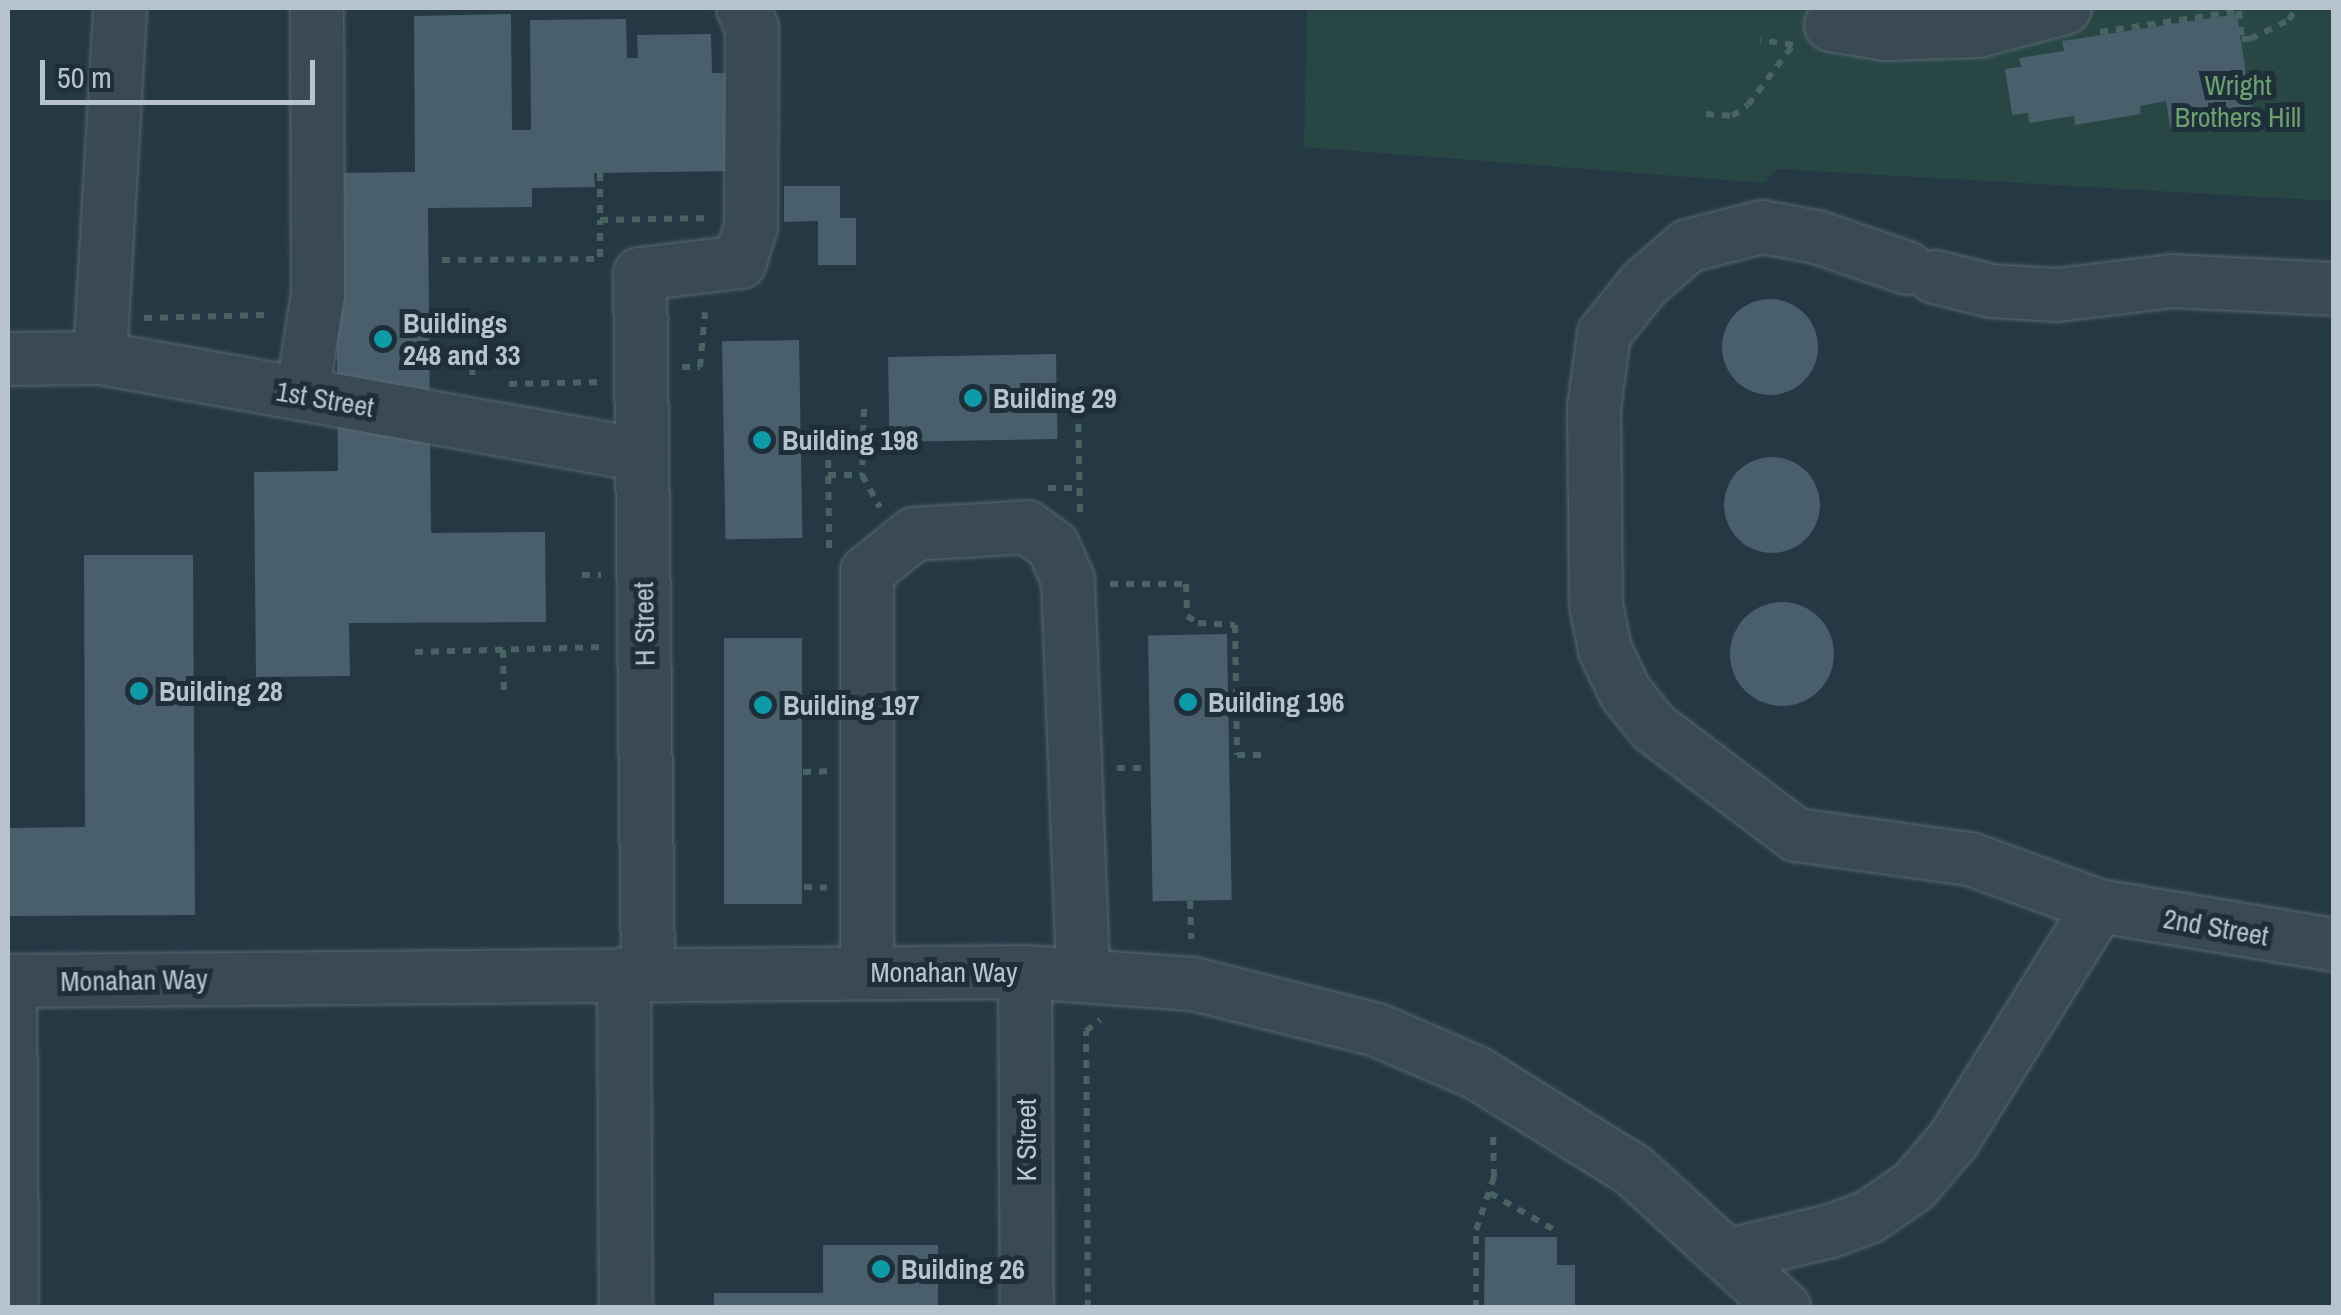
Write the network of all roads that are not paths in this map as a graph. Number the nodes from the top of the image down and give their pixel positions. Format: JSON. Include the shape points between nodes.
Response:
{"nodes":[{"id":1,"x":120,"y":8,"type":"edge"},
{"id":2,"x":317,"y":8,"type":"edge"},
{"id":3,"x":743,"y":8,"type":"edge"},
{"id":4,"x":2082,"y":20,"type":"edge"},
{"id":5,"x":1831,"y":25,"type":"dead end"},
{"id":6,"x":2334,"y":290,"type":"edge"},
{"id":7,"x":101,"y":338,"type":"junction"},
{"id":8,"x":8,"y":359,"type":"edge"},
{"id":9,"x":302,"y":394,"type":"junction"},
{"id":10,"x":642,"y":456,"type":"junction"},
{"id":11,"x":2100,"y":906,"type":"junction"},
{"id":12,"x":2334,"y":945,"type":"edge"},
{"id":13,"x":866,"y":972,"type":"junction"},
{"id":14,"x":636,"y":974,"type":"junction"},
{"id":15,"x":9,"y":981,"type":"edge"},
{"id":16,"x":1025,"y":994,"type":"junction"},
{"id":17,"x":1092,"y":997,"type":"junction"},
{"id":18,"x":1730,"y":1254,"type":"junction"},
{"id":19,"x":12,"y":1308,"type":"edge"},
{"id":20,"x":626,"y":1308,"type":"edge"},
{"id":21,"x":1027,"y":1308,"type":"edge"},
{"id":22,"x":1784,"y":1308,"type":"edge"}],
"edges":[{"from":1,"to":7,"type":"street"},
{"from":2,"to":9,"type":"street","via":[[314,314]]},
{"from":3,"to":10,"type":"street","name":"H Street","via":[[752,28],[752,226],[740,262],[620,267],[622,375]]},
{"from":4,"to":5,"type":"street","via":[[1886,34]]},
{"from":6,"to":11,"type":"street","name":"2nd Street","via":[[2172,280],[2057,294],[1991,291],[1817,237],[1762,227],[1688,246],[1604,334],[1595,371],[1596,604],[1605,650],[1625,692],[1654,728],[1796,835],[1970,859]]},
{"from":7,"to":8,"type":"street","name":"1st Street"},
{"from":7,"to":9,"type":"street","name":"1st Street"},
{"from":9,"to":10,"type":"street","name":"1st Street"},
{"from":10,"to":14,"type":"street","name":"H Street"},
{"from":11,"to":12,"type":"street","name":"2nd Street"},
{"from":11,"to":18,"type":"street","via":[[1954,1139],[1914,1186],[1869,1217],[1831,1232]]},
{"from":13,"to":14,"type":"street","name":"Monahan Way"},
{"from":13,"to":16,"type":"street","name":"Monahan Way"},
{"from":13,"to":17,"type":"street","via":[[866,572],[914,534],[1027,527],[1053,546],[1068,580]]},
{"from":14,"to":15,"type":"street","name":"Monahan Way"},
{"from":14,"to":20,"type":"street","name":"H Street"},
{"from":15,"to":19,"type":"street"},
{"from":16,"to":17,"type":"street","name":"Monahan Way"},
{"from":16,"to":21,"type":"street","name":"K Street"},
{"from":17,"to":18,"type":"street","name":"Monahan Way","via":[[1270,999],[1424,1050],[1578,1132],[1676,1204]]},
{"from":18,"to":22,"type":"street","name":"Monahan Way"}]}
